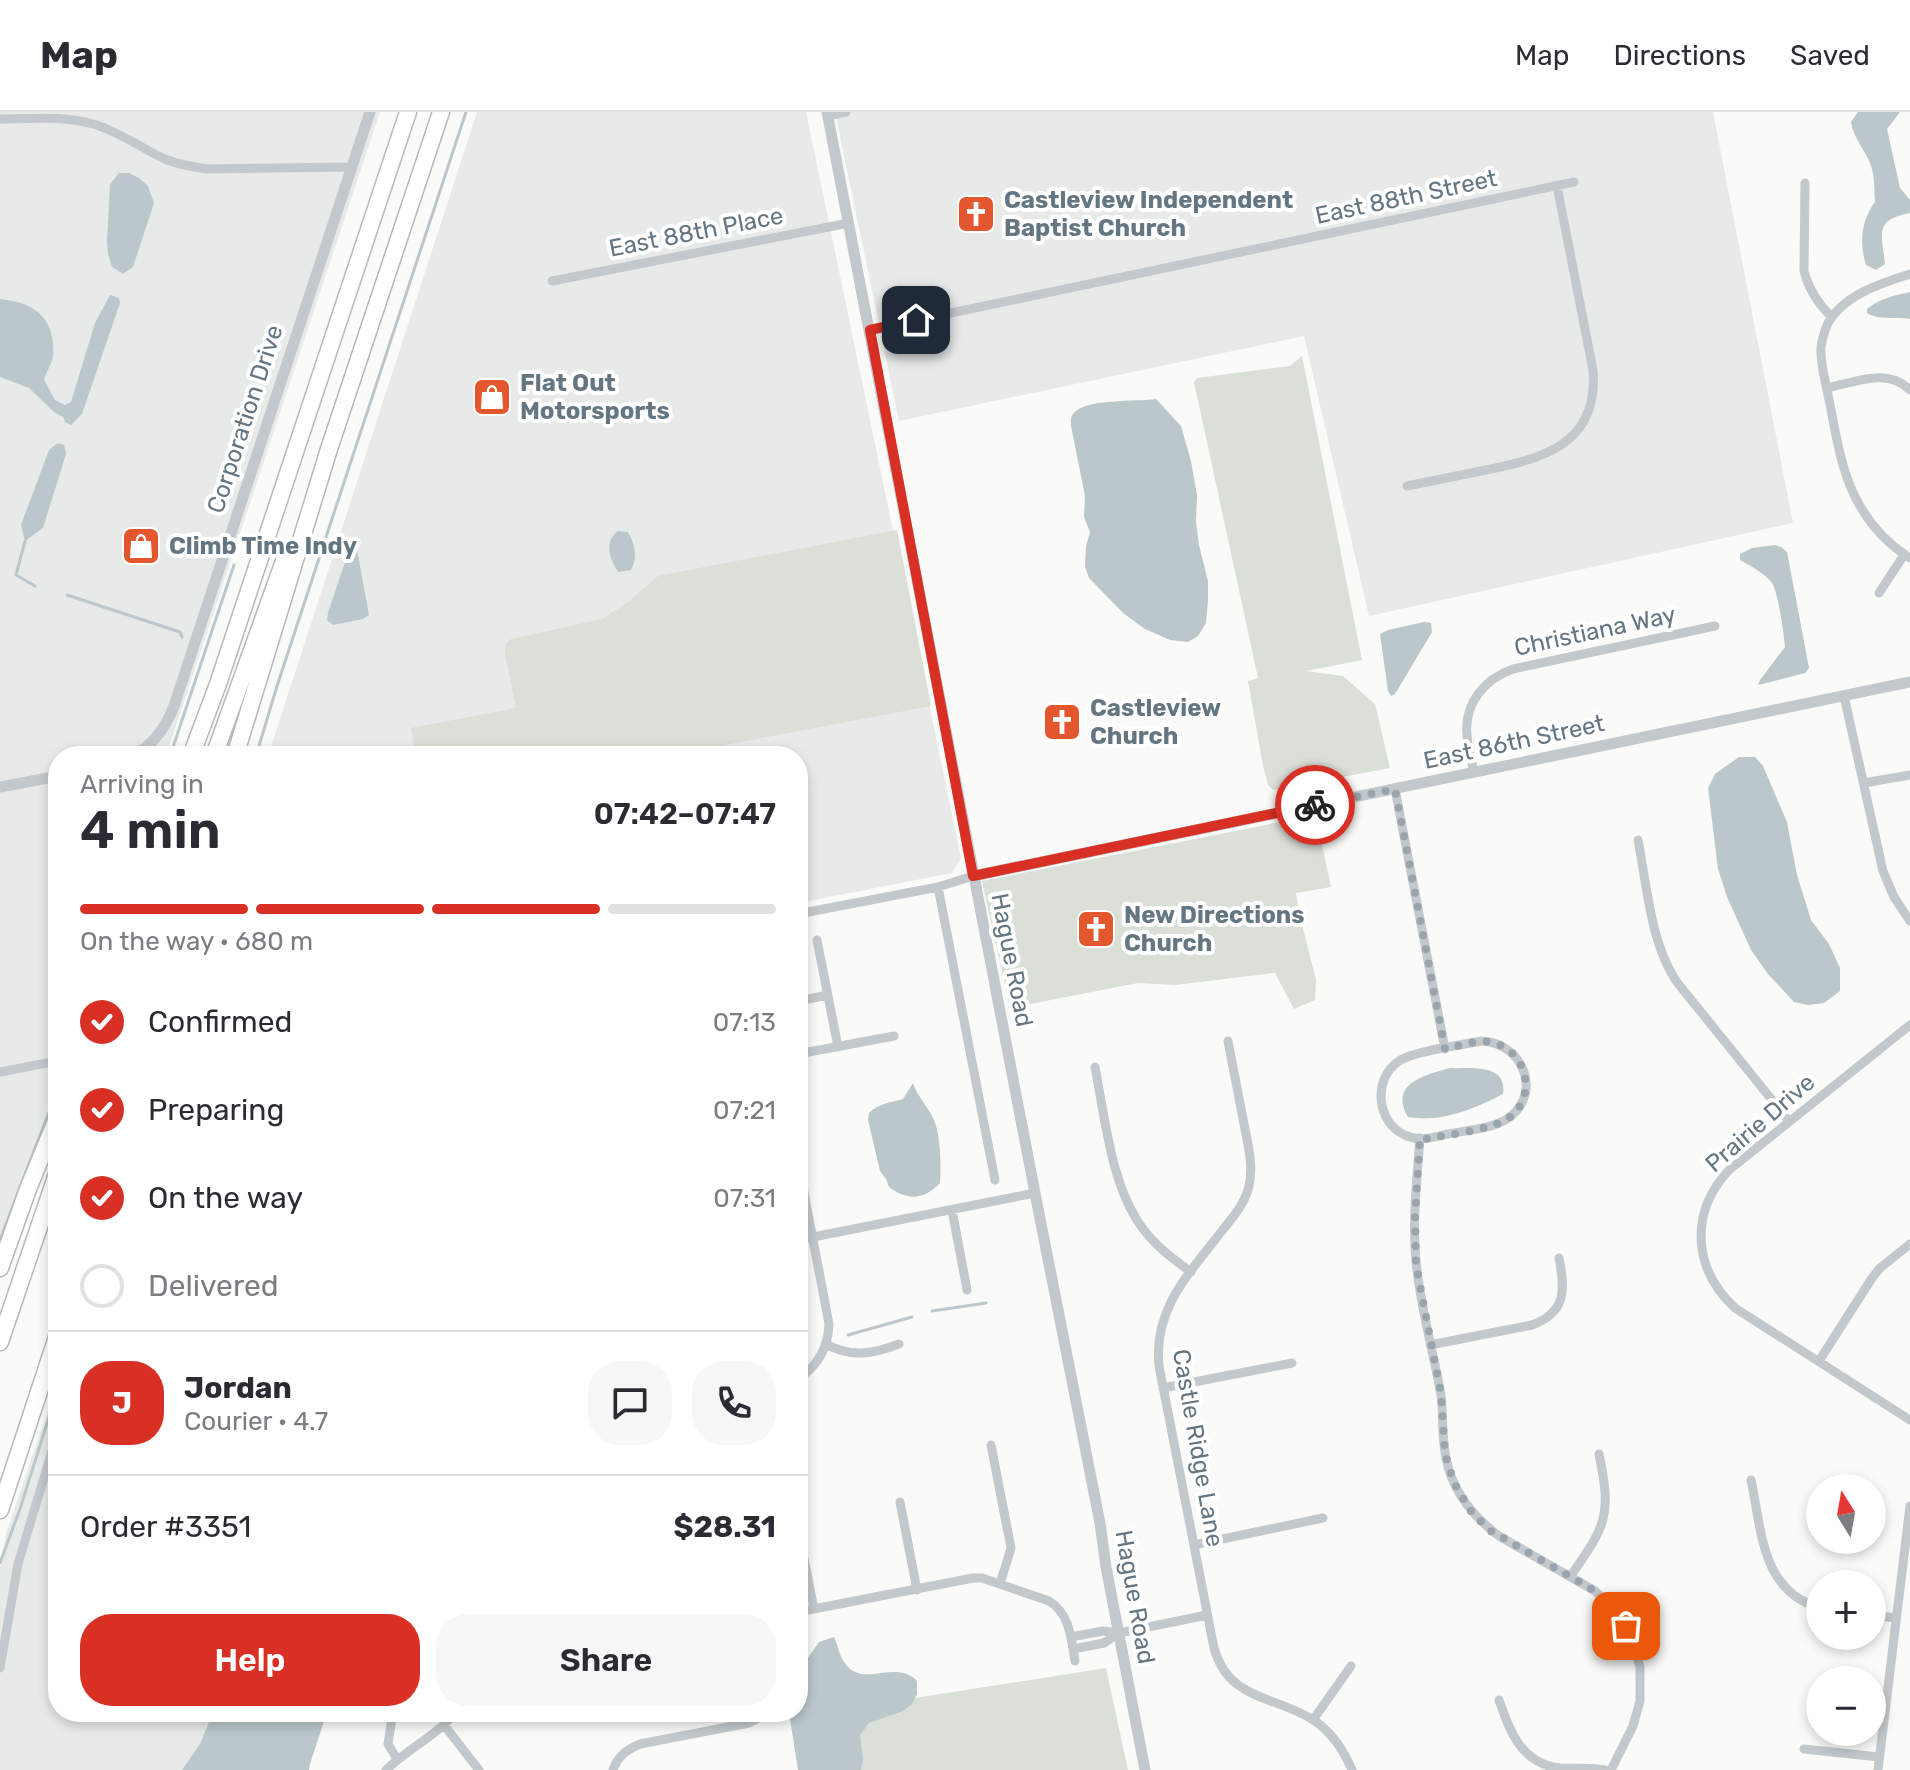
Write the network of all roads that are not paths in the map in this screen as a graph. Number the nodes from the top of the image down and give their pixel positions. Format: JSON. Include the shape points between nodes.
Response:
{"nodes":[{"id":1,"x":370,"y":112,"type":"edge"},
{"id":2,"x":408,"y":112,"type":"edge"},
{"id":3,"x":441,"y":112,"type":"edge"},
{"id":4,"x":846,"y":112,"type":"edge"},
{"id":5,"x":828,"y":114,"type":"edge"},
{"id":6,"x":0,"y":119,"type":"edge"},
{"id":7,"x":351,"y":167,"type":"junction"},
{"id":8,"x":1574,"y":182,"type":"dead end"},
{"id":9,"x":1805,"y":183,"type":"dead end"},
{"id":10,"x":1557,"y":186,"type":"junction"},
{"id":11,"x":849,"y":223,"type":"junction"},
{"id":12,"x":1910,"y":274,"type":"edge"},
{"id":13,"x":552,"y":281,"type":"dead end"},
{"id":14,"x":1832,"y":317,"type":"junction"},
{"id":15,"x":870,"y":330,"type":"junction"},
{"id":16,"x":1827,"y":388,"type":"junction"},
{"id":17,"x":1910,"y":390,"type":"edge"},
{"id":18,"x":329,"y":449,"type":"junction"},
{"id":19,"x":1407,"y":486,"type":"dead end"},
{"id":20,"x":1907,"y":556,"type":"edge"},
{"id":21,"x":1879,"y":593,"type":"dead end"},
{"id":22,"x":1715,"y":626,"type":"dead end"},
{"id":23,"x":1910,"y":682,"type":"edge"},
{"id":24,"x":1844,"y":696,"type":"junction"},
{"id":25,"x":145,"y":746,"type":"edge"},
{"id":26,"x":195,"y":746,"type":"edge"},
{"id":27,"x":218,"y":746,"type":"edge"},
{"id":28,"x":238,"y":746,"type":"edge"},
{"id":29,"x":1474,"y":772,"type":"junction"},
{"id":30,"x":1910,"y":775,"type":"edge"},
{"id":31,"x":48,"y":778,"type":"edge"},
{"id":32,"x":1864,"y":783,"type":"junction"},
{"id":33,"x":0,"y":787,"type":"edge"},
{"id":34,"x":1395,"y":789,"type":"junction"},
{"id":35,"x":1638,"y":840,"type":"dead end"},
{"id":36,"x":973,"y":876,"type":"junction"},
{"id":37,"x":938,"y":887,"type":"junction"},
{"id":38,"x":808,"y":912,"type":"edge"},
{"id":39,"x":1910,"y":921,"type":"edge"},
{"id":40,"x":817,"y":940,"type":"dead end"},
{"id":41,"x":828,"y":995,"type":"junction"},
{"id":42,"x":808,"y":999,"type":"edge"},
{"id":43,"x":1910,"y":1025,"type":"edge"},
{"id":44,"x":894,"y":1036,"type":"dead end"},
{"id":45,"x":1228,"y":1041,"type":"dead end"},
{"id":46,"x":838,"y":1047,"type":"junction"},
{"id":47,"x":1445,"y":1049,"type":"junction"},
{"id":48,"x":808,"y":1052,"type":"edge"},
{"id":49,"x":48,"y":1063,"type":"edge"},
{"id":50,"x":1095,"y":1067,"type":"dead end"},
{"id":51,"x":0,"y":1072,"type":"edge"},
{"id":52,"x":1789,"y":1121,"type":"junction"},
{"id":53,"x":1420,"y":1138,"type":"junction"},
{"id":54,"x":48,"y":1140,"type":"edge"},
{"id":55,"x":995,"y":1180,"type":"dead end"},
{"id":56,"x":1035,"y":1193,"type":"junction"},
{"id":57,"x":48,"y":1200,"type":"edge"},
{"id":58,"x":952,"y":1210,"type":"junction"},
{"id":59,"x":808,"y":1215,"type":"edge"},
{"id":60,"x":812,"y":1237,"type":"junction"},
{"id":61,"x":808,"y":1238,"type":"edge"},
{"id":62,"x":1910,"y":1244,"type":"edge"},
{"id":63,"x":1559,"y":1258,"type":"dead end"},
{"id":64,"x":0,"y":1268,"type":"edge"},
{"id":65,"x":1191,"y":1272,"type":"junction"},
{"id":66,"x":967,"y":1290,"type":"dead end"},
{"id":67,"x":0,"y":1342,"type":"edge"},
{"id":68,"x":826,"y":1344,"type":"junction"},
{"id":69,"x":899,"y":1344,"type":"dead end"},
{"id":70,"x":1430,"y":1345,"type":"junction"},
{"id":71,"x":1819,"y":1361,"type":"junction"},
{"id":72,"x":1292,"y":1363,"type":"dead end"},
{"id":73,"x":48,"y":1364,"type":"edge"},
{"id":74,"x":808,"y":1371,"type":"edge"},
{"id":75,"x":1163,"y":1388,"type":"junction"},
{"id":76,"x":1910,"y":1420,"type":"edge"},
{"id":77,"x":991,"y":1445,"type":"dead end"},
{"id":78,"x":1599,"y":1454,"type":"dead end"},
{"id":79,"x":48,"y":1464,"type":"edge"},
{"id":80,"x":1751,"y":1480,"type":"dead end"},
{"id":81,"x":900,"y":1502,"type":"dead end"},
{"id":82,"x":1910,"y":1506,"type":"edge"},
{"id":83,"x":0,"y":1510,"type":"edge"},
{"id":84,"x":1323,"y":1518,"type":"dead end"},
{"id":85,"x":1194,"y":1545,"type":"junction"},
{"id":86,"x":1570,"y":1577,"type":"junction"},
{"id":87,"x":808,"y":1579,"type":"edge"},
{"id":88,"x":1000,"y":1584,"type":"junction"},
{"id":89,"x":917,"y":1590,"type":"junction"},
{"id":90,"x":1806,"y":1603,"type":"edge"},
{"id":91,"x":814,"y":1609,"type":"junction"},
{"id":92,"x":808,"y":1610,"type":"edge"},
{"id":93,"x":1207,"y":1615,"type":"junction"},
{"id":94,"x":1886,"y":1617,"type":"edge"},
{"id":95,"x":1895,"y":1618,"type":"junction"},
{"id":96,"x":1119,"y":1633,"type":"junction"},
{"id":97,"x":1071,"y":1637,"type":"junction"},
{"id":98,"x":1073,"y":1649,"type":"junction"},
{"id":99,"x":1075,"y":1661,"type":"dead end"},
{"id":100,"x":1351,"y":1666,"type":"dead end"},
{"id":101,"x":0,"y":1668,"type":"edge"},
{"id":102,"x":1499,"y":1700,"type":"dead end"},
{"id":103,"x":1313,"y":1720,"type":"junction"},
{"id":104,"x":391,"y":1722,"type":"edge"},
{"id":105,"x":447,"y":1722,"type":"edge"},
{"id":106,"x":751,"y":1722,"type":"edge"},
{"id":107,"x":444,"y":1725,"type":"junction"},
{"id":108,"x":1804,"y":1749,"type":"dead end"},
{"id":109,"x":1879,"y":1757,"type":"junction"},
{"id":110,"x":397,"y":1759,"type":"junction"},
{"id":111,"x":386,"y":1770,"type":"edge"},
{"id":112,"x":479,"y":1770,"type":"edge"},
{"id":113,"x":613,"y":1770,"type":"edge"},
{"id":114,"x":1145,"y":1770,"type":"edge"},
{"id":115,"x":1352,"y":1770,"type":"edge"},
{"id":116,"x":1605,"y":1770,"type":"edge"},
{"id":117,"x":1611,"y":1770,"type":"edge"},
{"id":118,"x":1878,"y":1770,"type":"edge"}],
"edges":[{"from":1,"to":7,"type":"street","name":"Corporation Drive"},
{"from":2,"to":26,"type":"highway"},
{"from":3,"to":18,"type":"highway"},
{"from":4,"to":5,"type":"street"},
{"from":5,"to":11,"type":"street","name":"Hague Road"},
{"from":6,"to":7,"type":"street","via":[[90,123],[168,160],[207,169]]},
{"from":7,"to":25,"type":"street","name":"Corporation Drive","via":[[174,706]]},
{"from":8,"to":10,"type":"street","name":"East 88th Street"},
{"from":9,"to":14,"type":"street","via":[[1804,271],[1813,294]]},
{"from":10,"to":15,"type":"street","name":"East 88th Street"},
{"from":10,"to":19,"type":"street","via":[[1593,370],[1592,396],[1583,421],[1570,439],[1543,456]]},
{"from":11,"to":13,"type":"street","name":"East 88th Place"},
{"from":11,"to":15,"type":"street","name":"Hague Road"},
{"from":12,"to":14,"type":"street","via":[[1856,296]]},
{"from":14,"to":16,"type":"street","via":[[1821,346]]},
{"from":15,"to":36,"type":"street","name":"Hague Road"},
{"from":16,"to":17,"type":"street","via":[[1883,377]]},
{"from":16,"to":20,"type":"street","via":[[1854,496],[1874,527]]},
{"from":18,"to":27,"type":"highway"},
{"from":18,"to":28,"type":"highway"},
{"from":20,"to":21,"type":"street"},
{"from":22,"to":29,"type":"street","name":"Christiana Way","via":[[1513,669],[1493,678],[1475,697],[1468,718]]},
{"from":23,"to":24,"type":"street","name":"East 86th Street"},
{"from":24,"to":29,"type":"street","name":"East 86th Street"},
{"from":24,"to":32,"type":"street"},
{"from":29,"to":34,"type":"street","name":"East 86th Street"},
{"from":30,"to":32,"type":"street"},
{"from":31,"to":33,"type":"street"},
{"from":32,"to":39,"type":"street","via":[[1885,876]]},
{"from":34,"to":36,"type":"street","name":"East 86th Street"},
{"from":34,"to":47,"type":"street"},
{"from":35,"to":52,"type":"street","via":[[1656,936],[1668,968]]},
{"from":36,"to":37,"type":"street","name":"East 86th Street"},
{"from":36,"to":56,"type":"street","name":"Hague Road"},
{"from":37,"to":38,"type":"street","name":"East 86th Street"},
{"from":37,"to":55,"type":"street"},
{"from":40,"to":41,"type":"street"},
{"from":41,"to":42,"type":"street"},
{"from":41,"to":46,"type":"street"},
{"from":43,"to":52,"type":"street","name":"Prairie Drive"},
{"from":44,"to":46,"type":"street"},
{"from":45,"to":65,"type":"street","name":"Castle Ridge Lane","via":[[1250,1155],[1250,1182],[1235,1214]]},
{"from":46,"to":48,"type":"street"},
{"from":47,"to":53,"type":"street","via":[[1399,1061],[1382,1085],[1386,1118],[1401,1133]]},
{"from":47,"to":53,"type":"street","via":[[1486,1041],[1499,1044],[1523,1067],[1525,1093],[1505,1121]]},
{"from":49,"to":51,"type":"street"},
{"from":50,"to":65,"type":"street","via":[[1127,1203],[1151,1240]]},
{"from":52,"to":71,"type":"street","name":"Prairie Drive","via":[[1720,1180],[1707,1202],[1702,1249],[1711,1278],[1729,1302]]},
{"from":53,"to":70,"type":"street","via":[[1415,1256]]},
{"from":54,"to":64,"type":"highway"},
{"from":56,"to":58,"type":"street"},
{"from":56,"to":96,"type":"street","name":"Hague Road"},
{"from":57,"to":67,"type":"highway"},
{"from":58,"to":60,"type":"street"},
{"from":58,"to":66,"type":"street"},
{"from":59,"to":60,"type":"street"},
{"from":60,"to":61,"type":"street"},
{"from":60,"to":68,"type":"street","via":[[829,1317]]},
{"from":62,"to":71,"type":"street","via":[[1872,1278]]},
{"from":63,"to":70,"type":"street","via":[[1563,1292],[1548,1318]]},
{"from":65,"to":75,"type":"street","name":"Castle Ridge Lane","via":[[1161,1326]]},
{"from":68,"to":69,"type":"street","via":[[855,1354]]},
{"from":68,"to":74,"type":"street"},
{"from":70,"to":86,"type":"street","via":[[1447,1463],[1464,1502],[1491,1531]]},
{"from":71,"to":76,"type":"street","name":"Prairie Drive"},
{"from":72,"to":75,"type":"street"},
{"from":73,"to":83,"type":"highway"},
{"from":75,"to":85,"type":"street","name":"Castle Ridge Lane"},
{"from":77,"to":88,"type":"street","via":[[1011,1548]]},
{"from":78,"to":86,"type":"street","via":[[1606,1491],[1603,1522]]},
{"from":79,"to":101,"type":"street","via":[[18,1564]]},
{"from":80,"to":90,"type":"street","via":[[1774,1574]]},
{"from":81,"to":89,"type":"street"},
{"from":82,"to":95,"type":"street"},
{"from":84,"to":85,"type":"street"},
{"from":85,"to":93,"type":"street","name":"Castle Ridge Lane"},
{"from":86,"to":117,"type":"street","via":[[1614,1608],[1639,1658],[1637,1714]]},
{"from":87,"to":91,"type":"street"},
{"from":88,"to":89,"type":"street","via":[[973,1578]]},
{"from":88,"to":97,"type":"street","via":[[1054,1604]]},
{"from":89,"to":91,"type":"street"},
{"from":91,"to":92,"type":"street"},
{"from":93,"to":96,"type":"street"},
{"from":93,"to":103,"type":"street","name":"Castle Ridge Lane","via":[[1216,1657],[1231,1681]]},
{"from":94,"to":95,"type":"street"},
{"from":95,"to":109,"type":"street"},
{"from":96,"to":97,"type":"street"},
{"from":96,"to":98,"type":"street","via":[[1104,1643]]},
{"from":96,"to":114,"type":"street","name":"Hague Road"},
{"from":97,"to":98,"type":"street"},
{"from":98,"to":99,"type":"street"},
{"from":100,"to":103,"type":"street"},
{"from":102,"to":116,"type":"street","via":[[1513,1737],[1537,1761]]},
{"from":103,"to":115,"type":"street","name":"Castle Ridge Lane","via":[[1338,1743]]},
{"from":104,"to":110,"type":"street","via":[[388,1744]]},
{"from":105,"to":107,"type":"street"},
{"from":106,"to":113,"type":"street","via":[[640,1744],[617,1759]]},
{"from":107,"to":110,"type":"street"},
{"from":107,"to":112,"type":"street"},
{"from":108,"to":109,"type":"street"},
{"from":109,"to":118,"type":"street"},
{"from":110,"to":111,"type":"street"}]}
